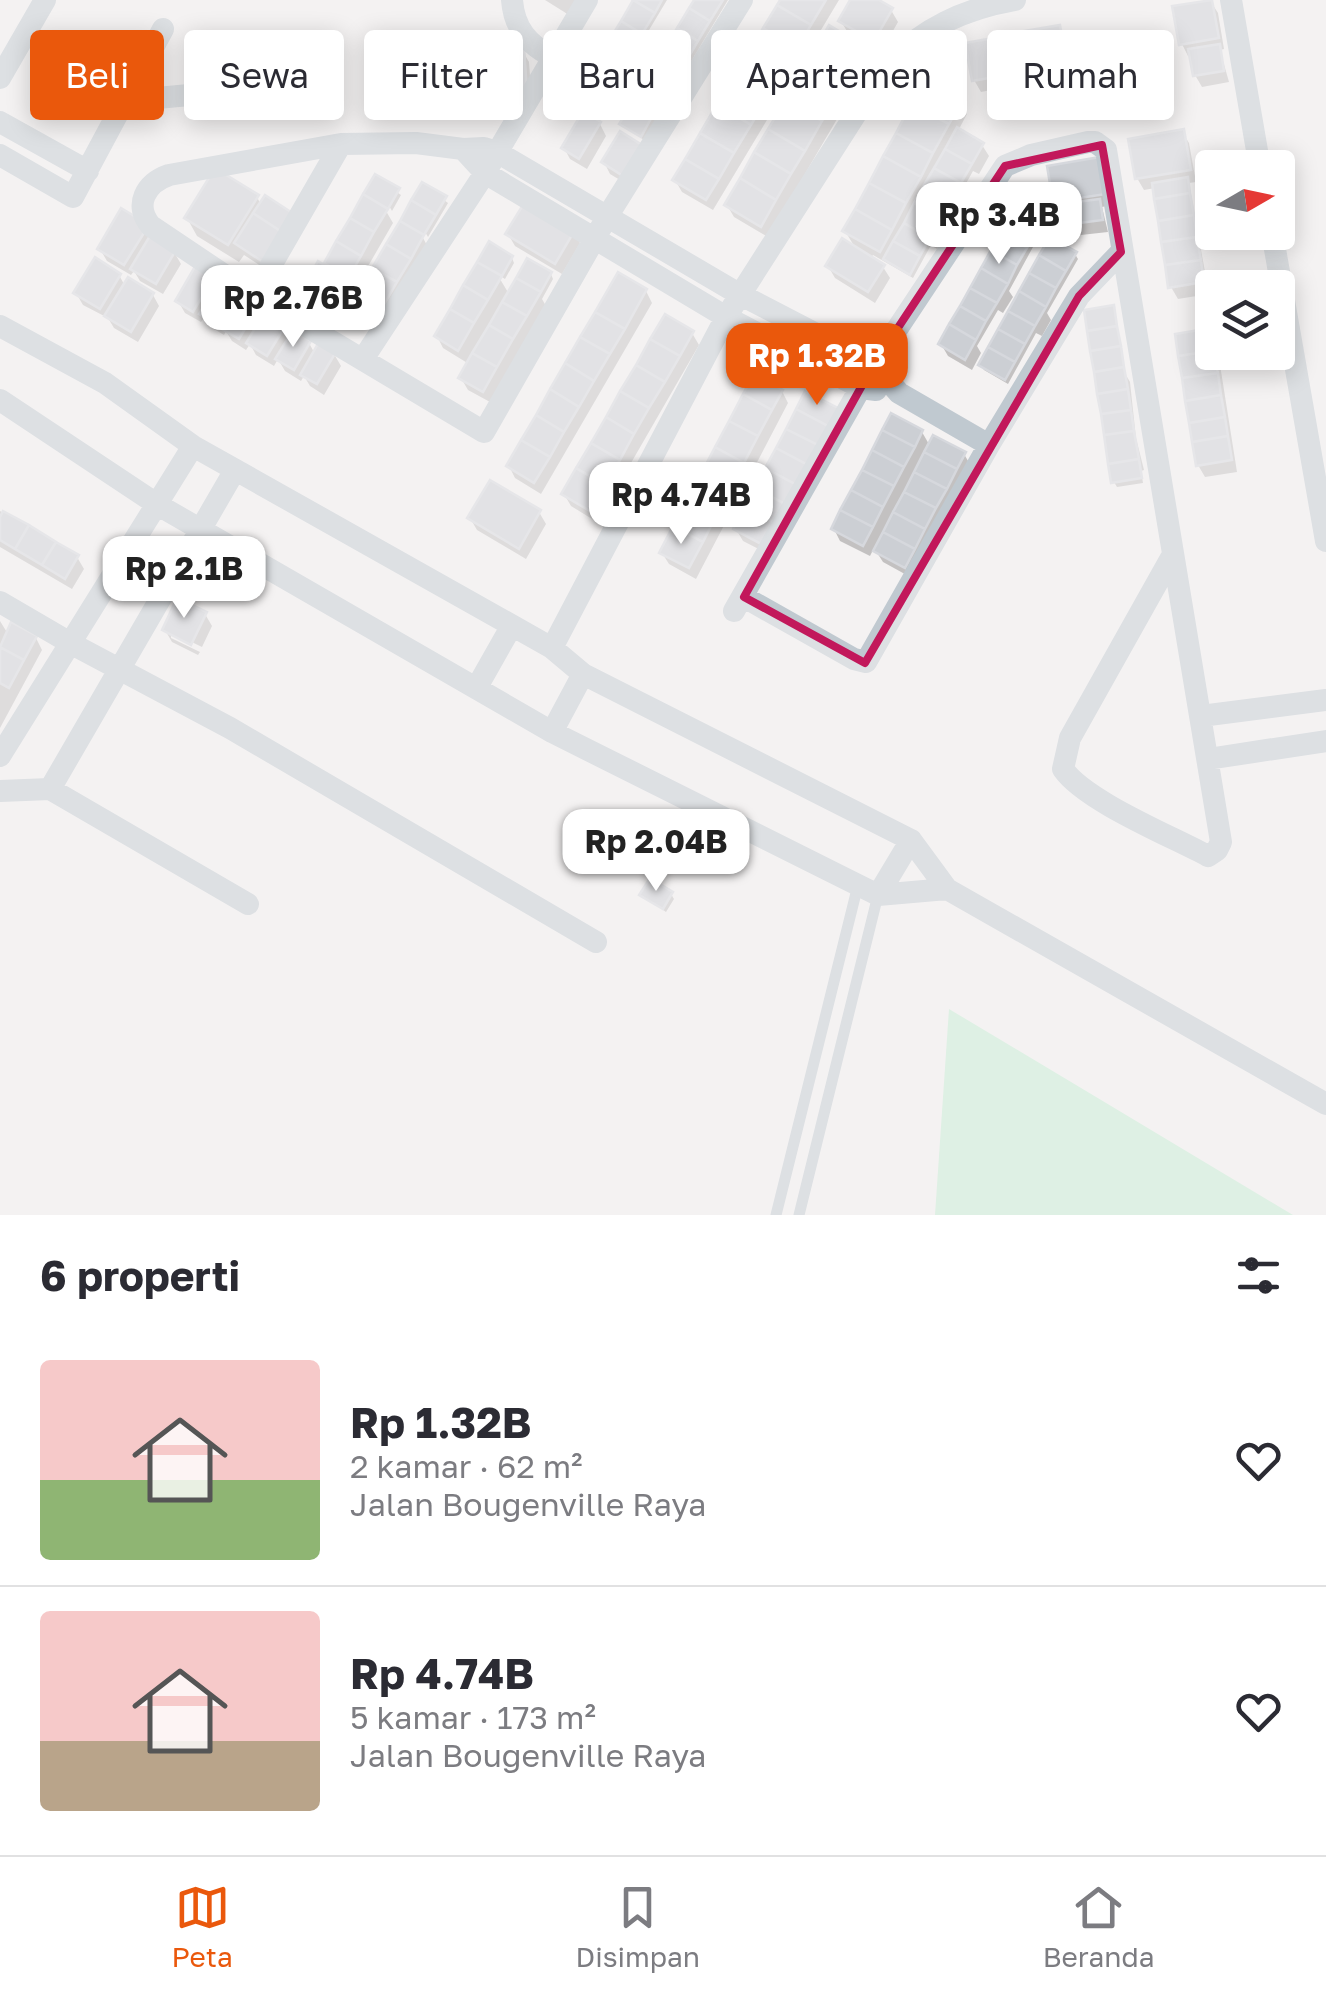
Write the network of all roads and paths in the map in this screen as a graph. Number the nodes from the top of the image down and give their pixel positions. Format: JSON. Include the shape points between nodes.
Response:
{"nodes":[{"id":1,"x":45,"y":0,"type":"edge"},
{"id":2,"x":512,"y":0,"type":"edge"},
{"id":3,"x":587,"y":0,"type":"edge"},
{"id":4,"x":742,"y":0,"type":"edge"},
{"id":5,"x":1016,"y":0,"type":"edge"},
{"id":6,"x":1231,"y":0,"type":"edge"},
{"id":7,"x":569,"y":30,"type":"edge"},
{"id":8,"x":543,"y":52,"type":"edge"},
{"id":9,"x":543,"y":74,"type":"edge"},
{"id":10,"x":0,"y":78,"type":"edge"},
{"id":11,"x":114,"y":120,"type":"edge"},
{"id":12,"x":0,"y":122,"type":"edge"},
{"id":13,"x":341,"y":144,"type":"junction"},
{"id":14,"x":463,"y":149,"type":"junction"},
{"id":15,"x":1257,"y":150,"type":"edge"},
{"id":16,"x":497,"y":152,"type":"junction"},
{"id":17,"x":0,"y":155,"type":"edge"},
{"id":18,"x":88,"y":170,"type":"junction"},
{"id":19,"x":485,"y":173,"type":"junction"},
{"id":20,"x":607,"y":217,"type":"junction"},
{"id":21,"x":594,"y":238,"type":"junction"},
{"id":22,"x":1275,"y":250,"type":"edge"},
{"id":23,"x":1121,"y":252,"type":"junction"},
{"id":24,"x":739,"y":294,"type":"junction"},
{"id":25,"x":254,"y":295,"type":"junction"},
{"id":26,"x":726,"y":316,"type":"junction"},
{"id":27,"x":0,"y":326,"type":"edge"},
{"id":28,"x":363,"y":359,"type":"junction"},
{"id":29,"x":874,"y":364,"type":"junction"},
{"id":30,"x":861,"y":388,"type":"junction"},
{"id":31,"x":899,"y":393,"type":"junction"},
{"id":32,"x":0,"y":400,"type":"edge"},
{"id":33,"x":989,"y":444,"type":"junction"},
{"id":34,"x":193,"y":446,"type":"junction"},
{"id":35,"x":236,"y":470,"type":"junction"},
{"id":36,"x":158,"y":505,"type":"junction"},
{"id":37,"x":203,"y":530,"type":"junction"},
{"id":38,"x":1326,"y":542,"type":"edge"},
{"id":39,"x":1171,"y":558,"type":"junction"},
{"id":40,"x":0,"y":602,"type":"edge"},
{"id":41,"x":511,"y":627,"type":"junction"},
{"id":42,"x":72,"y":644,"type":"junction"},
{"id":43,"x":552,"y":648,"type":"junction"},
{"id":44,"x":118,"y":668,"type":"junction"},
{"id":45,"x":583,"y":674,"type":"junction"},
{"id":46,"x":477,"y":687,"type":"junction"},
{"id":47,"x":1326,"y":700,"type":"edge"},
{"id":48,"x":1201,"y":716,"type":"junction"},
{"id":49,"x":552,"y":732,"type":"junction"},
{"id":50,"x":1326,"y":741,"type":"edge"},
{"id":51,"x":0,"y":756,"type":"edge"},
{"id":52,"x":1208,"y":759,"type":"junction"},
{"id":53,"x":50,"y":789,"type":"junction"},
{"id":54,"x":0,"y":790,"type":"edge"},
{"id":55,"x":911,"y":840,"type":"junction"},
{"id":56,"x":947,"y":889,"type":"junction"},
{"id":57,"x":868,"y":890,"type":"junction"},
{"id":58,"x":248,"y":904,"type":"dead end"},
{"id":59,"x":596,"y":942,"type":"dead end"},
{"id":60,"x":1326,"y":1104,"type":"edge"},
{"id":61,"x":801,"y":1115,"type":"junction"},
{"id":62,"x":822,"y":1124,"type":"junction"},
{"id":63,"x":776,"y":1215,"type":"edge"},
{"id":64,"x":800,"y":1215,"type":"edge"}],
"edges":[{"from":1,"to":10,"type":"street"},
{"from":2,"to":8,"type":"street","via":[[520,32]]},
{"from":3,"to":7,"type":"street"},
{"from":4,"to":20,"type":"street"},
{"from":5,"to":24,"type":"street","via":[[952,16],[911,40],[887,65]]},
{"from":6,"to":15,"type":"street"},
{"from":9,"to":16,"type":"street"},
{"from":11,"to":18,"type":"street"},
{"from":12,"to":18,"type":"street"},
{"from":13,"to":14,"type":"street"},
{"from":13,"to":25,"type":"street"},
{"from":13,"to":25,"type":"street","via":[[169,175],[149,186],[142,205],[151,226]]},
{"from":14,"to":16,"type":"street"},
{"from":14,"to":19,"type":"street"},
{"from":16,"to":19,"type":"street"},
{"from":16,"to":20,"type":"street"},
{"from":17,"to":18,"type":"street","via":[[72,197]]},
{"from":19,"to":21,"type":"street"},
{"from":19,"to":28,"type":"street"},
{"from":20,"to":21,"type":"street"},
{"from":20,"to":24,"type":"street"},
{"from":21,"to":26,"type":"street"},
{"from":21,"to":28,"type":"street","via":[[480,440]]},
{"from":22,"to":38,"type":"street"},
{"from":23,"to":29,"type":"street","via":[[1102,145],[1088,142],[1016,160],[1004,166]]},
{"from":23,"to":33,"type":"street","via":[[1080,296]]},
{"from":23,"to":39,"type":"street"},
{"from":24,"to":26,"type":"street"},
{"from":24,"to":29,"type":"street"},
{"from":25,"to":28,"type":"street"},
{"from":26,"to":30,"type":"street"},
{"from":26,"to":43,"type":"street"},
{"from":27,"to":34,"type":"street","via":[[105,383]]},
{"from":29,"to":30,"type":"street"},
{"from":29,"to":31,"type":"street"},
{"from":30,"to":31,"type":"street"},
{"from":30,"to":33,"type":"street","via":[[739,604],[865,663]]},
{"from":31,"to":33,"type":"street"},
{"from":32,"to":36,"type":"street"},
{"from":34,"to":35,"type":"street"},
{"from":34,"to":36,"type":"street"},
{"from":35,"to":37,"type":"street"},
{"from":35,"to":41,"type":"street"},
{"from":36,"to":37,"type":"street"},
{"from":36,"to":42,"type":"street"},
{"from":37,"to":44,"type":"street"},
{"from":37,"to":46,"type":"street"},
{"from":39,"to":48,"type":"street"},
{"from":39,"to":52,"type":"street","via":[[1070,738],[1062,770],[1090,793],[1208,856],[1220,842]]},
{"from":40,"to":42,"type":"street"},
{"from":41,"to":43,"type":"street"},
{"from":41,"to":46,"type":"street"},
{"from":42,"to":44,"type":"street"},
{"from":42,"to":51,"type":"street"},
{"from":43,"to":45,"type":"street"},
{"from":44,"to":53,"type":"street"},
{"from":44,"to":59,"type":"street"},
{"from":45,"to":49,"type":"street"},
{"from":45,"to":55,"type":"street"},
{"from":46,"to":49,"type":"street"},
{"from":47,"to":48,"type":"street"},
{"from":48,"to":52,"type":"street"},
{"from":49,"to":57,"type":"street"},
{"from":50,"to":52,"type":"street"},
{"from":53,"to":54,"type":"street"},
{"from":53,"to":58,"type":"street"},
{"from":55,"to":56,"type":"street"},
{"from":55,"to":57,"type":"street"},
{"from":56,"to":57,"type":"street"},
{"from":56,"to":60,"type":"street"},
{"from":57,"to":61,"type":"lane"},
{"from":57,"to":62,"type":"lane"},
{"from":61,"to":62,"type":"lane"},
{"from":61,"to":63,"type":"lane"},
{"from":62,"to":64,"type":"lane"}]}
